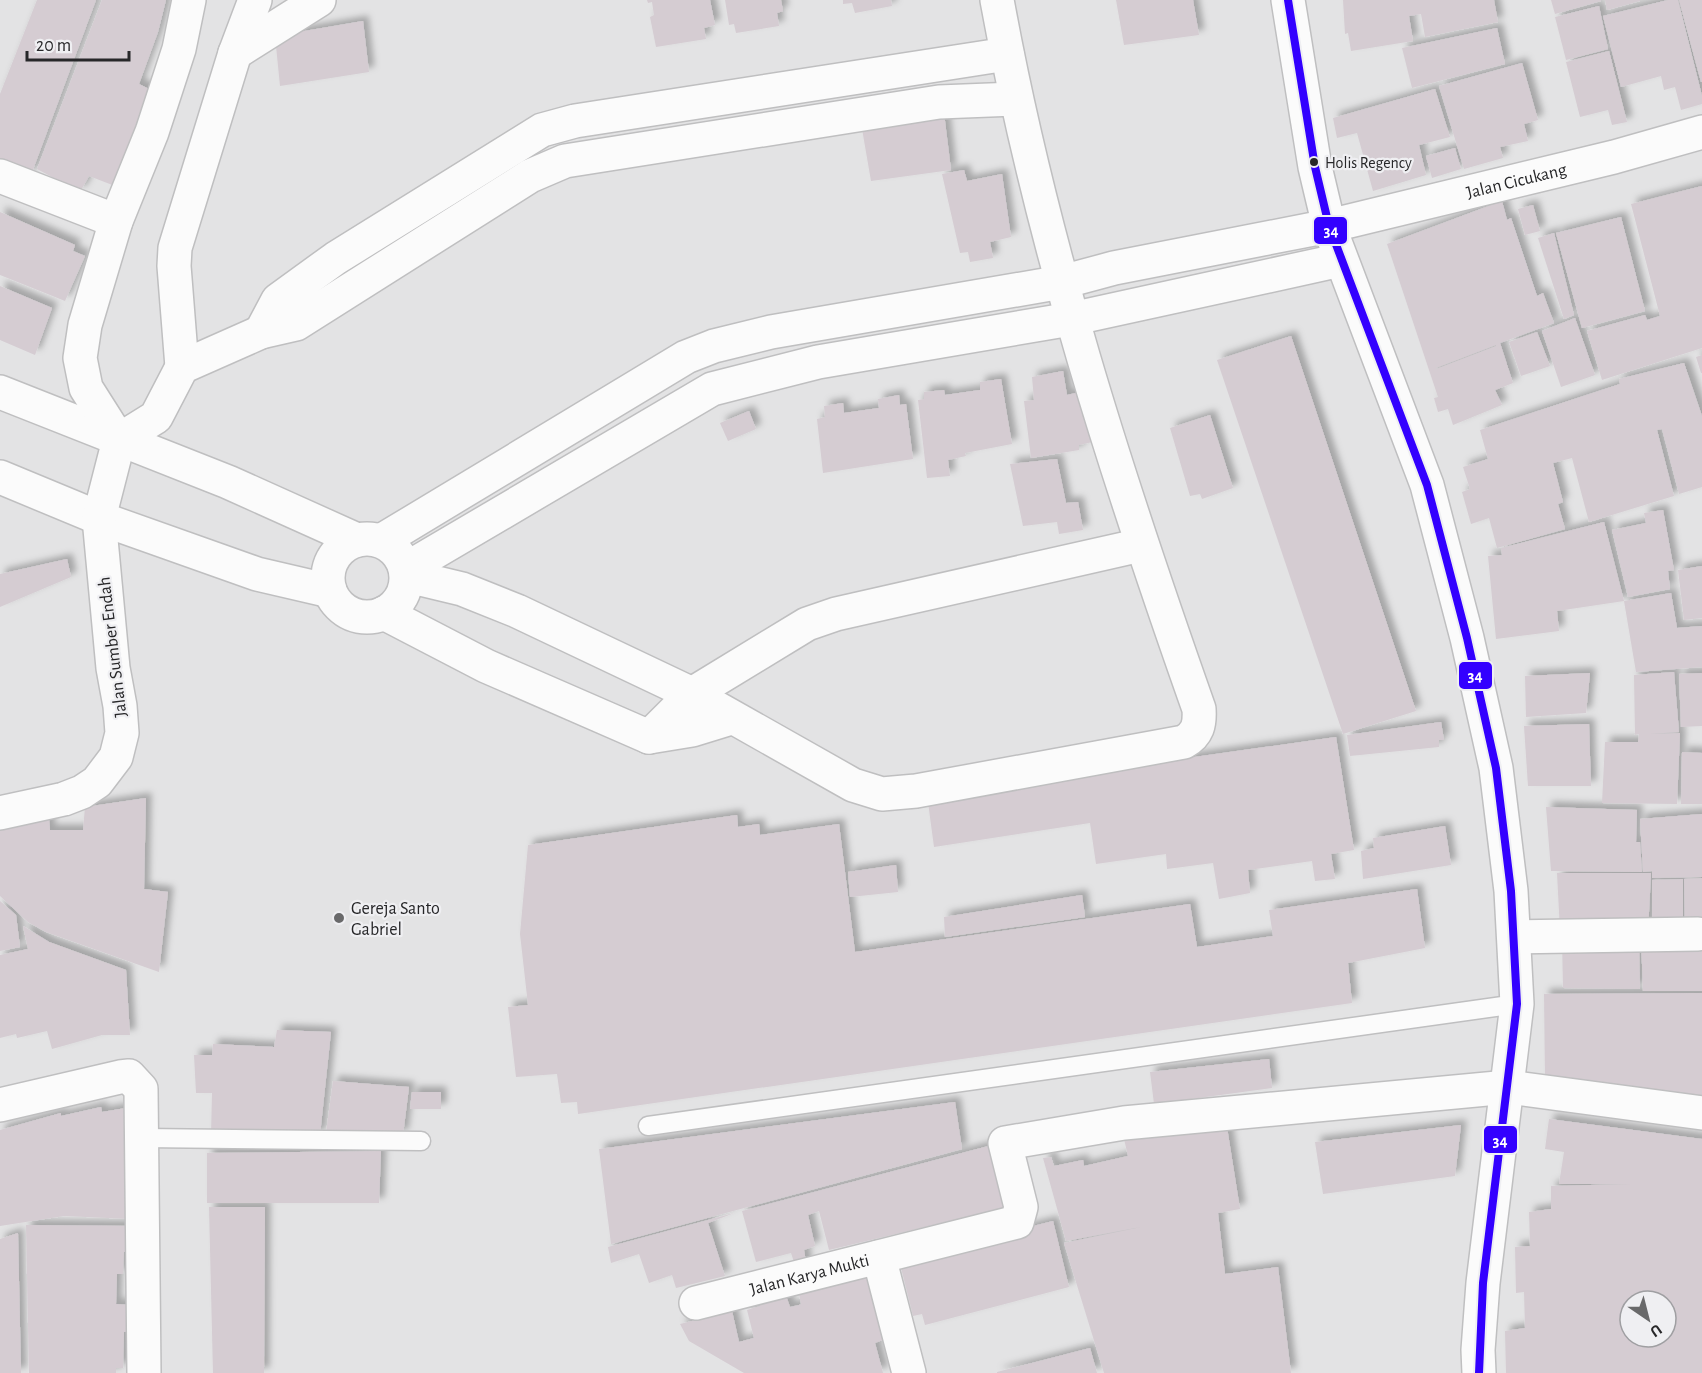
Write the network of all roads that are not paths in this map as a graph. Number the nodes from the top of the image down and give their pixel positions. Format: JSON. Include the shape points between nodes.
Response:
{"nodes":[{"id":1,"x":189,"y":0,"type":"edge"},
{"id":2,"x":255,"y":0,"type":"edge"},
{"id":3,"x":319,"y":0,"type":"edge"},
{"id":4,"x":997,"y":0,"type":"edge"},
{"id":5,"x":1288,"y":0,"type":"edge"},
{"id":6,"x":235,"y":53,"type":"junction"},
{"id":7,"x":1007,"y":54,"type":"junction"},
{"id":8,"x":886,"y":71,"type":"junction"},
{"id":9,"x":1015,"y":99,"type":"junction"},
{"id":10,"x":892,"y":110,"type":"junction"},
{"id":11,"x":1702,"y":132,"type":"edge"},
{"id":12,"x":514,"y":146,"type":"junction"},
{"id":13,"x":0,"y":176,"type":"edge"},
{"id":14,"x":530,"y":176,"type":"junction"},
{"id":15,"x":116,"y":221,"type":"junction"},
{"id":16,"x":1329,"y":226,"type":"junction"},
{"id":17,"x":1341,"y":260,"type":"junction"},
{"id":18,"x":1062,"y":282,"type":"junction"},
{"id":19,"x":1071,"y":319,"type":"junction"},
{"id":20,"x":261,"y":332,"type":"junction"},
{"id":21,"x":182,"y":367,"type":"junction"},
{"id":22,"x":0,"y":392,"type":"edge"},
{"id":23,"x":119,"y":440,"type":"junction"},
{"id":24,"x":0,"y":477,"type":"edge"},
{"id":25,"x":99,"y":518,"type":"junction"},
{"id":26,"x":369,"y":540,"type":"junction"},
{"id":27,"x":1141,"y":545,"type":"junction"},
{"id":28,"x":407,"y":573,"type":"junction"},
{"id":29,"x":330,"y":591,"type":"junction"},
{"id":30,"x":384,"y":614,"type":"junction"},
{"id":31,"x":692,"y":694,"type":"junction"},
{"id":32,"x":731,"y":718,"type":"junction"},
{"id":33,"x":649,"y":737,"type":"junction"},
{"id":34,"x":0,"y":813,"type":"edge"},
{"id":35,"x":1698,"y":934,"type":"dead end"},
{"id":36,"x":1515,"y":937,"type":"junction"},
{"id":37,"x":1517,"y":1004,"type":"junction"},
{"id":38,"x":1508,"y":1087,"type":"junction"},
{"id":39,"x":0,"y":1105,"type":"edge"},
{"id":40,"x":1702,"y":1113,"type":"edge"},
{"id":41,"x":648,"y":1126,"type":"dead end"},
{"id":42,"x":142,"y":1138,"type":"junction"},
{"id":43,"x":421,"y":1142,"type":"dead end"},
{"id":44,"x":879,"y":1257,"type":"junction"},
{"id":45,"x":696,"y":1303,"type":"dead end"},
{"id":46,"x":144,"y":1373,"type":"edge"},
{"id":47,"x":909,"y":1373,"type":"edge"},
{"id":48,"x":1479,"y":1373,"type":"edge"}],
"edges":[{"from":1,"to":15,"type":"street","via":[[179,49],[152,132]]},
{"from":2,"to":6,"type":"street"},
{"from":3,"to":6,"type":"street"},
{"from":4,"to":7,"type":"street"},
{"from":5,"to":16,"type":"street","via":[[1315,167]]},
{"from":6,"to":21,"type":"street","via":[[175,248]]},
{"from":7,"to":8,"type":"street"},
{"from":7,"to":9,"type":"street"},
{"from":8,"to":10,"type":"street"},
{"from":8,"to":12,"type":"street","via":[[575,121],[542,130]]},
{"from":9,"to":10,"type":"street","via":[[939,102]]},
{"from":9,"to":18,"type":"street"},
{"from":10,"to":14,"type":"street","via":[[565,161]]},
{"from":11,"to":16,"type":"street","name":"Jalan Cicukang"},
{"from":12,"to":14,"type":"street"},
{"from":12,"to":20,"type":"street","via":[[336,258],[278,300]]},
{"from":13,"to":15,"type":"street"},
{"from":14,"to":20,"type":"street","via":[[296,324]]},
{"from":15,"to":23,"type":"street","via":[[85,325],[80,358],[86,388]]},
{"from":16,"to":17,"type":"street"},
{"from":16,"to":18,"type":"street","name":"Jalan Cicukang","via":[[1114,268]]},
{"from":17,"to":19,"type":"street"},
{"from":17,"to":36,"type":"street","via":[[1427,485],[1467,638],[1496,768]]},
{"from":18,"to":19,"type":"street"},
{"from":18,"to":26,"type":"street","name":"Jalan Cicukang","via":[[771,332],[695,353]]},
{"from":19,"to":27,"type":"street"},
{"from":19,"to":28,"type":"street","via":[[818,362],[712,389]]},
{"from":20,"to":21,"type":"street"},
{"from":21,"to":23,"type":"street","via":[[156,417]]},
{"from":22,"to":23,"type":"street"},
{"from":23,"to":25,"type":"street","name":"Jalan Sumber Endah"},
{"from":23,"to":26,"type":"street"},
{"from":24,"to":25,"type":"street"},
{"from":25,"to":29,"type":"street","via":[[257,574]]},
{"from":25,"to":34,"type":"street","name":"Jalan Sumber Endah","via":[[122,733],[116,756],[97,782],[82,792]]},
{"from":26,"to":28,"type":"street","via":[[397,551]]},
{"from":26,"to":29,"type":"street","via":[[339,550],[328,569]]},
{"from":27,"to":31,"type":"street","via":[[836,614],[807,624]]},
{"from":27,"to":32,"type":"street","via":[[1199,709],[1198,728],[1184,742],[882,794],[853,785]]},
{"from":28,"to":30,"type":"street","via":[[399,600]]},
{"from":28,"to":31,"type":"street","via":[[462,588],[517,611]]},
{"from":29,"to":30,"type":"street","via":[[351,614]]},
{"from":30,"to":33,"type":"street","via":[[486,666]]},
{"from":31,"to":32,"type":"street"},
{"from":31,"to":33,"type":"street"},
{"from":32,"to":33,"type":"street"},
{"from":35,"to":36,"type":"street"},
{"from":36,"to":37,"type":"street"},
{"from":37,"to":38,"type":"street"},
{"from":37,"to":41,"type":"lane"},
{"from":38,"to":40,"type":"street"},
{"from":38,"to":44,"type":"street","via":[[1124,1123],[1005,1143],[1021,1208],[1017,1222]]},
{"from":38,"to":48,"type":"street","via":[[1482,1283]]},
{"from":39,"to":42,"type":"street","via":[[129,1077],[141,1089]]},
{"from":42,"to":43,"type":"lane"},
{"from":42,"to":46,"type":"street"},
{"from":44,"to":45,"type":"street","name":"Jalan Karya Mukti"},
{"from":44,"to":47,"type":"street","name":"Jalan Karya Mukti"}]}
